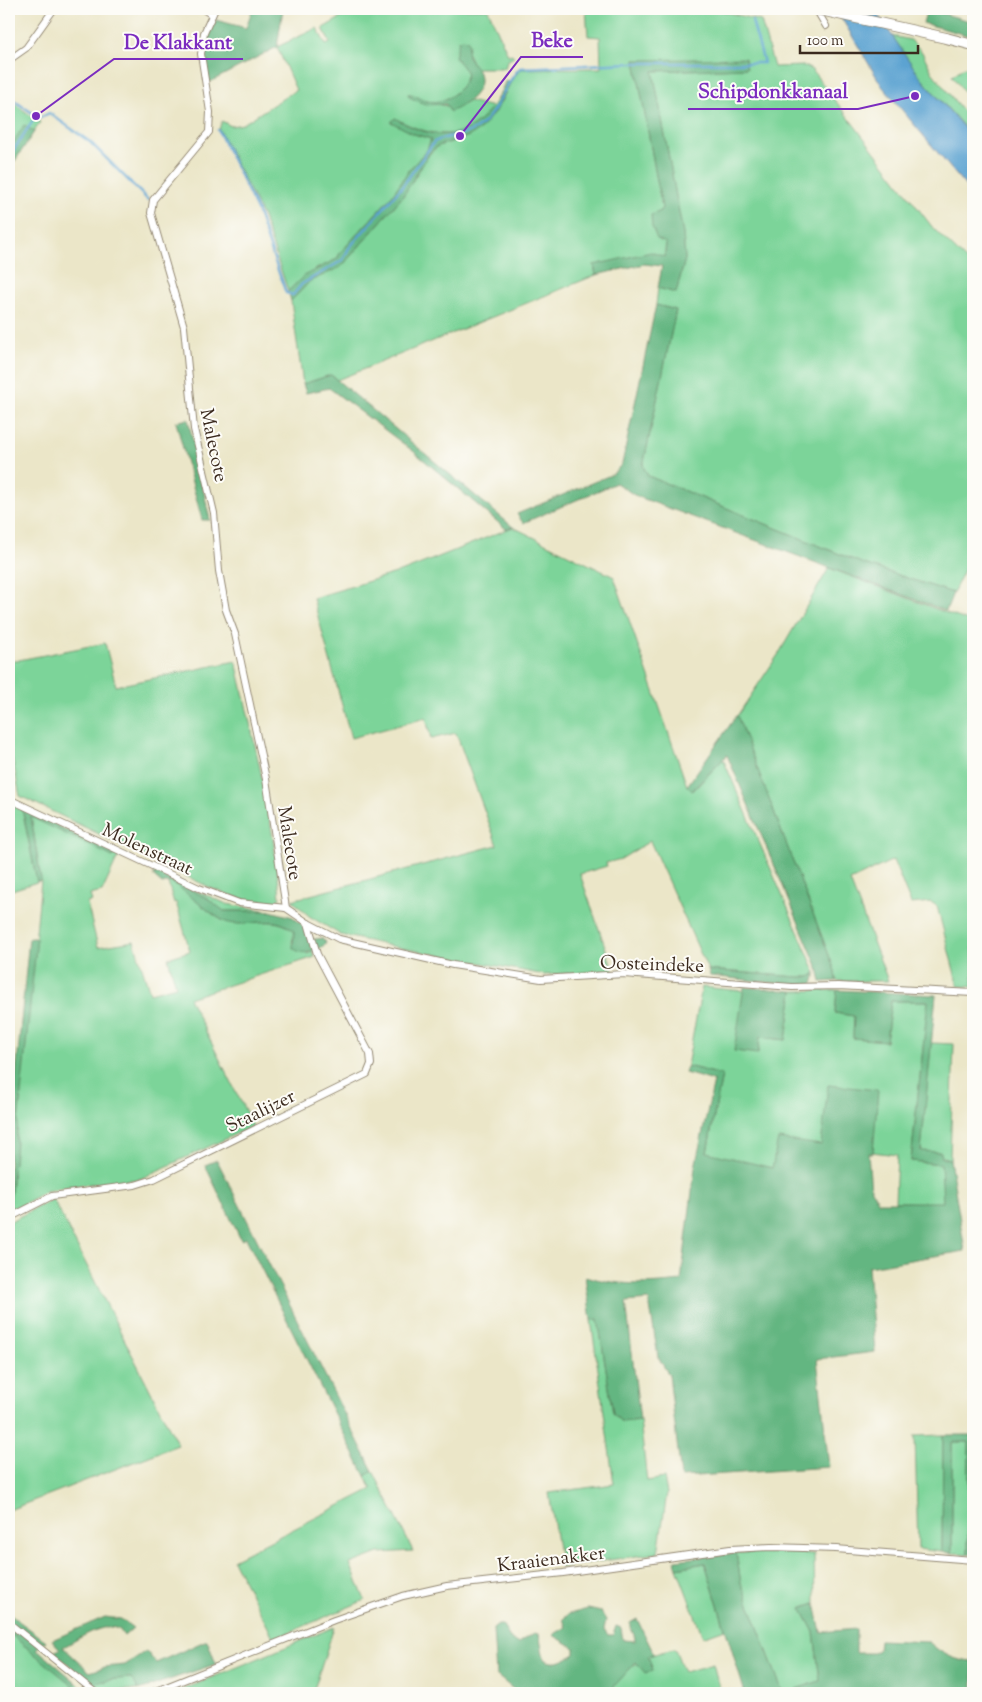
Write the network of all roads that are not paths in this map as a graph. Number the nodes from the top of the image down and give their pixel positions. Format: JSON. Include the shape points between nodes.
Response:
{"nodes":[{"id":1,"x":54,"y":9,"type":"edge"},
{"id":2,"x":204,"y":9,"type":"edge"},
{"id":3,"x":816,"y":9,"type":"edge"},
{"id":4,"x":213,"y":12,"type":"edge"},
{"id":5,"x":826,"y":26,"type":"dead end"},
{"id":6,"x":973,"y":45,"type":"edge"},
{"id":7,"x":9,"y":60,"type":"edge"},
{"id":8,"x":9,"y":799,"type":"edge"},
{"id":9,"x":283,"y":908,"type":"junction"},
{"id":10,"x":308,"y":923,"type":"junction"},
{"id":11,"x":973,"y":993,"type":"edge"},
{"id":12,"x":9,"y":1218,"type":"edge"},
{"id":13,"x":973,"y":1560,"type":"edge"},
{"id":14,"x":9,"y":1623,"type":"edge"},
{"id":15,"x":96,"y":1693,"type":"edge"},
{"id":16,"x":151,"y":1693,"type":"edge"}],
"edges":[{"from":1,"to":7,"type":"street","via":[[26,48]]},
{"from":2,"to":4,"type":"street"},
{"from":3,"to":5,"type":"street"},
{"from":3,"to":6,"type":"main road","bridge":true},
{"from":4,"to":9,"type":"street","name":"Malecote","via":[[200,54],[210,112],[208,132],[153,200],[151,213],[184,327],[194,429],[214,513],[226,610],[235,634],[266,779]]},
{"from":8,"to":9,"type":"street","name":"Molenstraat","via":[[199,888],[239,903]]},
{"from":9,"to":10,"type":"street","name":"Oosteindeke"},
{"from":10,"to":11,"type":"street","name":"Oosteindeke","via":[[339,939],[454,965],[540,979],[624,974],[792,987],[847,986]]},
{"from":10,"to":12,"type":"street","name":"Staalijzer","via":[[317,954],[370,1054],[367,1074],[154,1179],[136,1185],[52,1196]]},
{"from":13,"to":16,"type":"street","name":"Kraaienakker","via":[[771,1547],[730,1549],[447,1586],[403,1596],[334,1620]]},
{"from":14,"to":15,"type":"street"}]}
